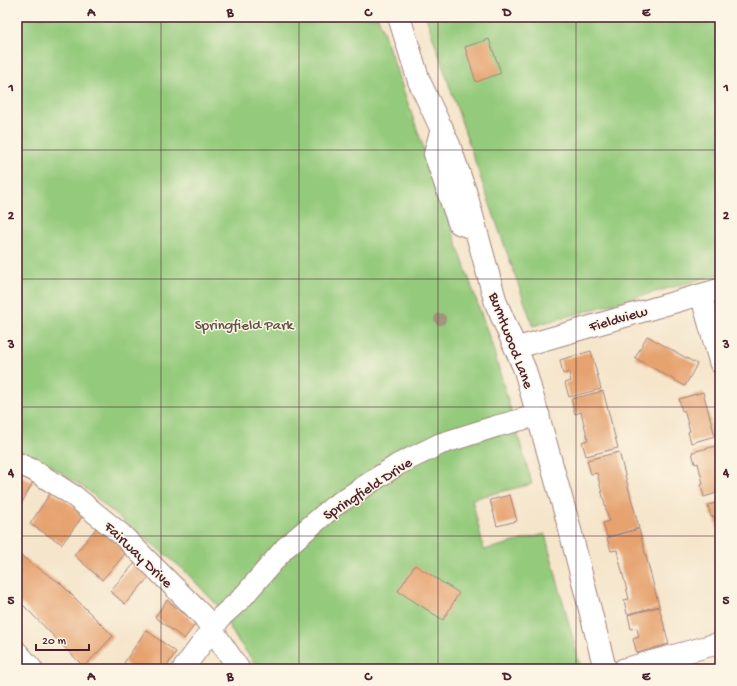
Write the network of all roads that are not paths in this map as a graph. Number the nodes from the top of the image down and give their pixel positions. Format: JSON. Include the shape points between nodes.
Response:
{"nodes":[{"id":1,"x":405,"y":22,"type":"edge"},
{"id":2,"x":710,"y":292,"type":"edge"},
{"id":3,"x":516,"y":348,"type":"junction"},
{"id":4,"x":720,"y":363,"type":"edge"},
{"id":5,"x":538,"y":415,"type":"junction"},
{"id":6,"x":17,"y":463,"type":"edge"},
{"id":7,"x":212,"y":629,"type":"junction"},
{"id":8,"x":720,"y":643,"type":"edge"},
{"id":9,"x":17,"y":652,"type":"edge"},
{"id":10,"x":32,"y":669,"type":"edge"},
{"id":11,"x":183,"y":669,"type":"edge"},
{"id":12,"x":239,"y":669,"type":"edge"},
{"id":13,"x":605,"y":669,"type":"edge"},
{"id":14,"x":624,"y":669,"type":"edge"}],
"edges":[{"from":1,"to":3,"type":"main road","name":"Burntwood Lane","via":[[431,70],[425,94],[442,128],[435,154],[458,223],[475,228],[496,303]]},
{"from":2,"to":3,"type":"street","name":"Fieldview"},
{"from":2,"to":4,"type":"street"},
{"from":3,"to":5,"type":"main road","name":"Burntwood Lane"},
{"from":5,"to":7,"type":"street","name":"Springfield Drive","via":[[440,444],[397,465],[356,491],[334,506],[285,548]]},
{"from":5,"to":13,"type":"main road","name":"Burntwood Lane"},
{"from":6,"to":7,"type":"street","name":"Fairway Drive","via":[[74,496],[121,534],[203,616]]},
{"from":7,"to":11,"type":"street","name":"Springfield Drive"},
{"from":7,"to":12,"type":"street","name":"Fairway Drive"},
{"from":8,"to":14,"type":"street"},
{"from":9,"to":10,"type":"street"}]}
